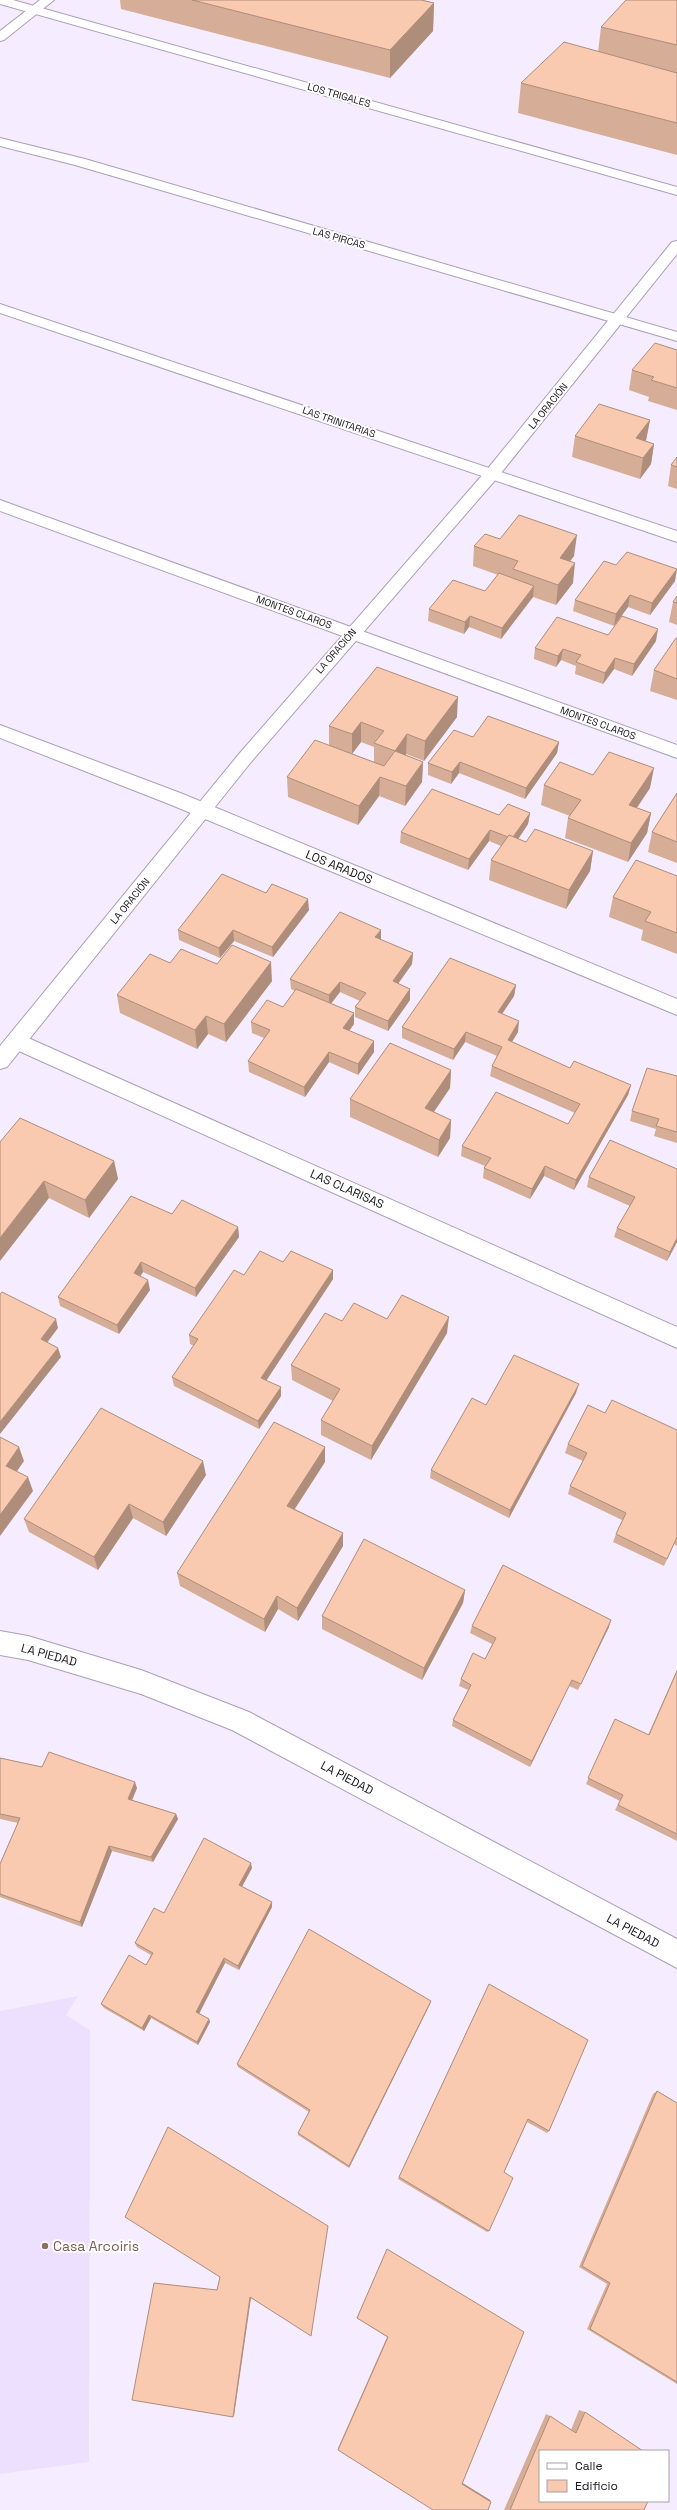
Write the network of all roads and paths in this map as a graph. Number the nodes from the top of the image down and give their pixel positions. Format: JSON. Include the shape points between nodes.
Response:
{"nodes":[{"id":1,"x":0,"y":0,"type":"edge"},
{"id":2,"x":48,"y":0,"type":"edge"},
{"id":3,"x":35,"y":9,"type":"junction"},
{"id":4,"x":0,"y":37,"type":"edge"},
{"id":5,"x":0,"y":142,"type":"edge"},
{"id":6,"x":677,"y":191,"type":"edge"},
{"id":7,"x":677,"y":245,"type":"edge"},
{"id":8,"x":0,"y":308,"type":"edge"},
{"id":9,"x":618,"y":320,"type":"junction"},
{"id":10,"x":677,"y":337,"type":"edge"},
{"id":11,"x":491,"y":475,"type":"junction"},
{"id":12,"x":0,"y":505,"type":"edge"},
{"id":13,"x":677,"y":537,"type":"edge"},
{"id":14,"x":351,"y":633,"type":"junction"},
{"id":15,"x":0,"y":731,"type":"edge"},
{"id":16,"x":677,"y":752,"type":"edge"},
{"id":17,"x":203,"y":811,"type":"junction"},
{"id":18,"x":677,"y":1006,"type":"edge"},
{"id":19,"x":17,"y":1041,"type":"junction"},
{"id":20,"x":0,"y":1061,"type":"edge"},
{"id":21,"x":677,"y":1338,"type":"edge"},
{"id":22,"x":0,"y":1643,"type":"edge"},
{"id":23,"x":677,"y":1954,"type":"edge"}],
"edges":[{"from":1,"to":3,"type":"street","name":"LOS TRIGALES"},
{"from":2,"to":3,"type":"street"},
{"from":3,"to":4,"type":"street"},
{"from":3,"to":6,"type":"street","name":"LOS TRIGALES"},
{"from":5,"to":9,"type":"street","name":"LAS PIRCAS","via":[[80,162]]},
{"from":7,"to":9,"type":"street","name":"LA ORACIÓN"},
{"from":8,"to":11,"type":"street","name":"LAS TRINITARIAS"},
{"from":9,"to":10,"type":"street","name":"LAS PIRCAS"},
{"from":9,"to":11,"type":"street","name":"LA ORACIÓN"},
{"from":11,"to":13,"type":"street","name":"LAS TRINITARIAS"},
{"from":11,"to":14,"type":"street","name":"LA ORACIÓN"},
{"from":12,"to":14,"type":"street","name":"MONTES CLAROS"},
{"from":14,"to":16,"type":"street","name":"MONTES CLAROS"},
{"from":14,"to":17,"type":"street","name":"LA ORACIÓN"},
{"from":15,"to":17,"type":"street","name":"LOS ARADOS"},
{"from":17,"to":18,"type":"street","name":"LOS ARADOS"},
{"from":17,"to":19,"type":"street","name":"LA ORACIÓN"},
{"from":19,"to":20,"type":"street","name":"LA ORACIÓN"},
{"from":19,"to":21,"type":"street","name":"LAS CLARISAS"},
{"from":22,"to":23,"type":"street","name":"LA PIEDAD","via":[[28,1648],[141,1682],[240,1721]]}]}
